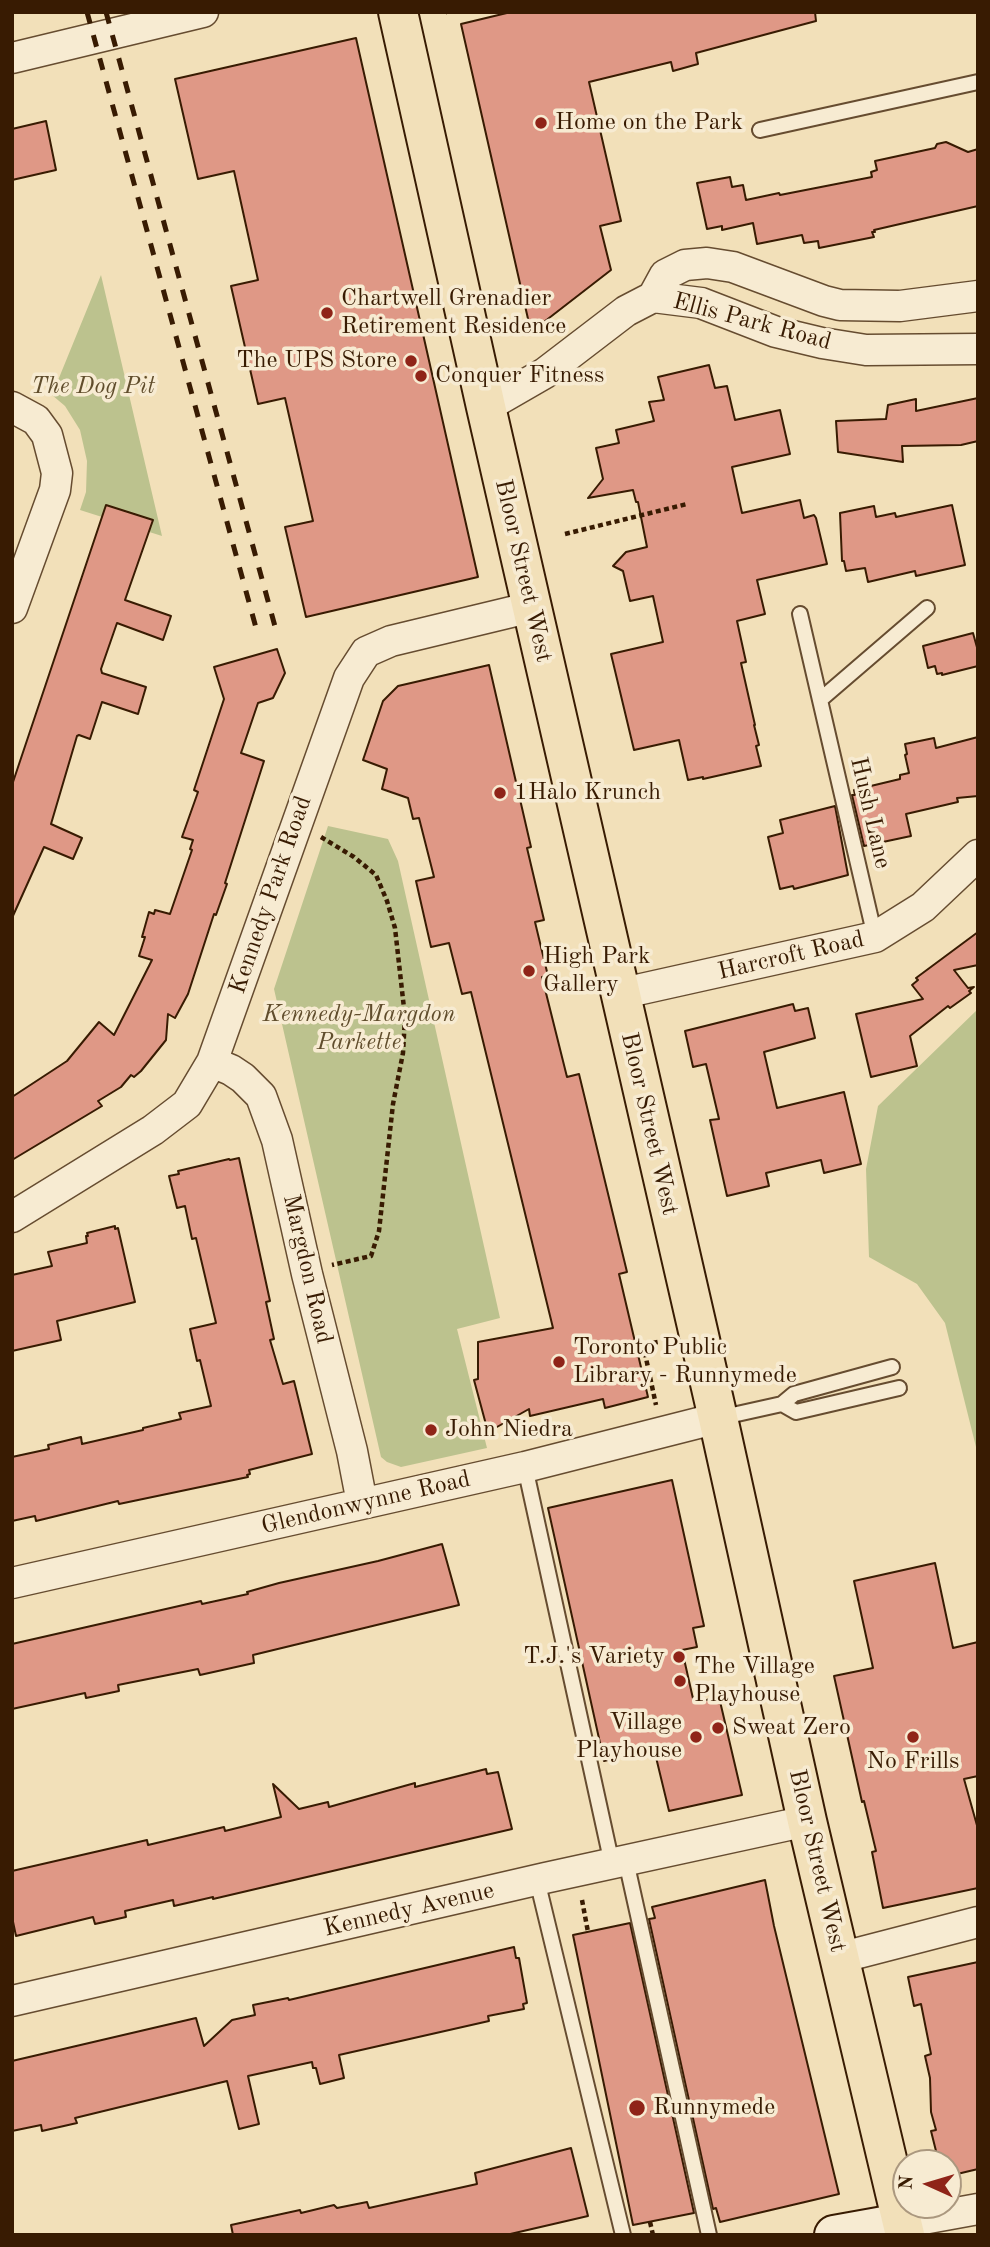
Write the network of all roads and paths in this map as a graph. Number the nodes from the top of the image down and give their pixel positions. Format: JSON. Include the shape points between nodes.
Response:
{"nodes":[{"id":1,"x":204,"y":12,"type":"edge"},
{"id":2,"x":398,"y":12,"type":"edge"},
{"id":3,"x":12,"y":58,"type":"edge"},
{"id":4,"x":978,"y":82,"type":"edge"},
{"id":5,"x":760,"y":130,"type":"dead end"},
{"id":6,"x":978,"y":296,"type":"edge"},
{"id":7,"x":653,"y":297,"type":"junction"},
{"id":8,"x":978,"y":349,"type":"edge"},
{"id":9,"x":12,"y":407,"type":"edge"},
{"id":10,"x":486,"y":407,"type":"junction"},
{"id":11,"x":687,"y":504,"type":"dead end"},
{"id":12,"x":565,"y":534,"type":"dead end"},
{"id":13,"x":532,"y":607,"type":"junction"},
{"id":14,"x":12,"y":608,"type":"edge"},
{"id":15,"x":928,"y":608,"type":"dead end"},
{"id":16,"x":800,"y":614,"type":"dead end"},
{"id":17,"x":820,"y":699,"type":"junction"},
{"id":18,"x":314,"y":832,"type":"dead end"},
{"id":19,"x":978,"y":855,"type":"edge"},
{"id":20,"x":875,"y":937,"type":"junction"},
{"id":21,"x":619,"y":994,"type":"junction"},
{"id":22,"x":212,"y":1062,"type":"junction"},
{"id":23,"x":12,"y":1217,"type":"edge"},
{"id":24,"x":331,"y":1265,"type":"dead end"},
{"id":25,"x":658,"y":1342,"type":"dead end"},
{"id":26,"x":643,"y":1344,"type":"junction"},
{"id":27,"x":636,"y":1346,"type":"dead end"},
{"id":28,"x":892,"y":1367,"type":"dead end"},
{"id":29,"x":899,"y":1388,"type":"dead end"},
{"id":30,"x":782,"y":1404,"type":"junction"},
{"id":31,"x":657,"y":1412,"type":"dead end"},
{"id":32,"x":718,"y":1418,"type":"junction"},
{"id":33,"x":525,"y":1468,"type":"junction"},
{"id":34,"x":362,"y":1503,"type":"junction"},
{"id":35,"x":12,"y":1583,"type":"edge"},
{"id":36,"x":807,"y":1821,"type":"junction"},
{"id":37,"x":619,"y":1863,"type":"junction"},
{"id":38,"x":537,"y":1880,"type":"junction"},
{"id":39,"x":978,"y":1922,"type":"edge"},
{"id":40,"x":839,"y":1958,"type":"junction"},
{"id":41,"x":12,"y":2001,"type":"edge"},
{"id":42,"x":978,"y":2209,"type":"edge"},
{"id":43,"x":650,"y":2222,"type":"dead end"},
{"id":44,"x":903,"y":2229,"type":"edge"},
{"id":45,"x":623,"y":2235,"type":"edge"},
{"id":46,"x":653,"y":2235,"type":"edge"},
{"id":47,"x":709,"y":2235,"type":"edge"},
{"id":48,"x":834,"y":2235,"type":"edge"}],
"edges":[{"from":1,"to":3,"type":"street"},
{"from":2,"to":10,"type":"main road","name":"Bloor Street West"},
{"from":4,"to":5,"type":"lane"},
{"from":6,"to":7,"type":"street","name":"Ellis Park Road","via":[[900,306],[848,306],[733,267],[707,263],[685,265],[665,275]]},
{"from":7,"to":8,"type":"street","name":"Ellis Park Road","via":[[701,303],[776,332],[822,343],[866,350]]},
{"from":7,"to":10,"type":"street","name":"Ellis Park Road","via":[[545,373]]},
{"from":9,"to":14,"type":"street","via":[[36,420],[47,435],[57,473]]},
{"from":10,"to":13,"type":"main road","name":"Bloor Street West"},
{"from":11,"to":12,"type":"path"},
{"from":13,"to":21,"type":"main road","name":"Bloor Street West"},
{"from":13,"to":22,"type":"street","name":"Kennedy Park Road","via":[[391,641],[366,652],[349,678]]},
{"from":15,"to":17,"type":"lane"},
{"from":16,"to":17,"type":"lane","name":"Hush Lane"},
{"from":17,"to":20,"type":"lane","name":"Hush Lane"},
{"from":18,"to":24,"type":"path","via":[[376,875],[395,928],[405,1017],[379,1231],[371,1256]]},
{"from":19,"to":20,"type":"street","name":"Harcroft Road","via":[[923,907]]},
{"from":20,"to":21,"type":"street","name":"Harcroft Road"},
{"from":21,"to":32,"type":"main road","name":"Bloor Street West"},
{"from":22,"to":23,"type":"street","name":"Kennedy Park Road","via":[[187,1104]]},
{"from":22,"to":34,"type":"street","name":"Margdon Road","via":[[232,1070],[261,1096],[277,1140]]},
{"from":25,"to":26,"type":"path"},
{"from":26,"to":27,"type":"path"},
{"from":26,"to":31,"type":"path"},
{"from":28,"to":30,"type":"lane","via":[[794,1394]]},
{"from":29,"to":30,"type":"lane","via":[[796,1412]]},
{"from":30,"to":32,"type":"lane"},
{"from":32,"to":33,"type":"street","name":"Glendonwynne Road"},
{"from":32,"to":36,"type":"main road","name":"Bloor Street West"},
{"from":33,"to":34,"type":"street","name":"Glendonwynne Road"},
{"from":33,"to":37,"type":"lane"},
{"from":34,"to":35,"type":"street","name":"Glendonwynne Road"},
{"from":36,"to":37,"type":"street","name":"Kennedy Avenue"},
{"from":36,"to":40,"type":"main road","name":"Bloor Street West"},
{"from":37,"to":38,"type":"street","name":"Kennedy Avenue"},
{"from":37,"to":47,"type":"lane"},
{"from":38,"to":41,"type":"street","name":"Kennedy Avenue"},
{"from":38,"to":45,"type":"lane"},
{"from":39,"to":40,"type":"street"},
{"from":40,"to":44,"type":"main road","name":"Bloor Street West"},
{"from":42,"to":44,"type":"street"},
{"from":43,"to":46,"type":"path"},
{"from":44,"to":48,"type":"street"}]}
